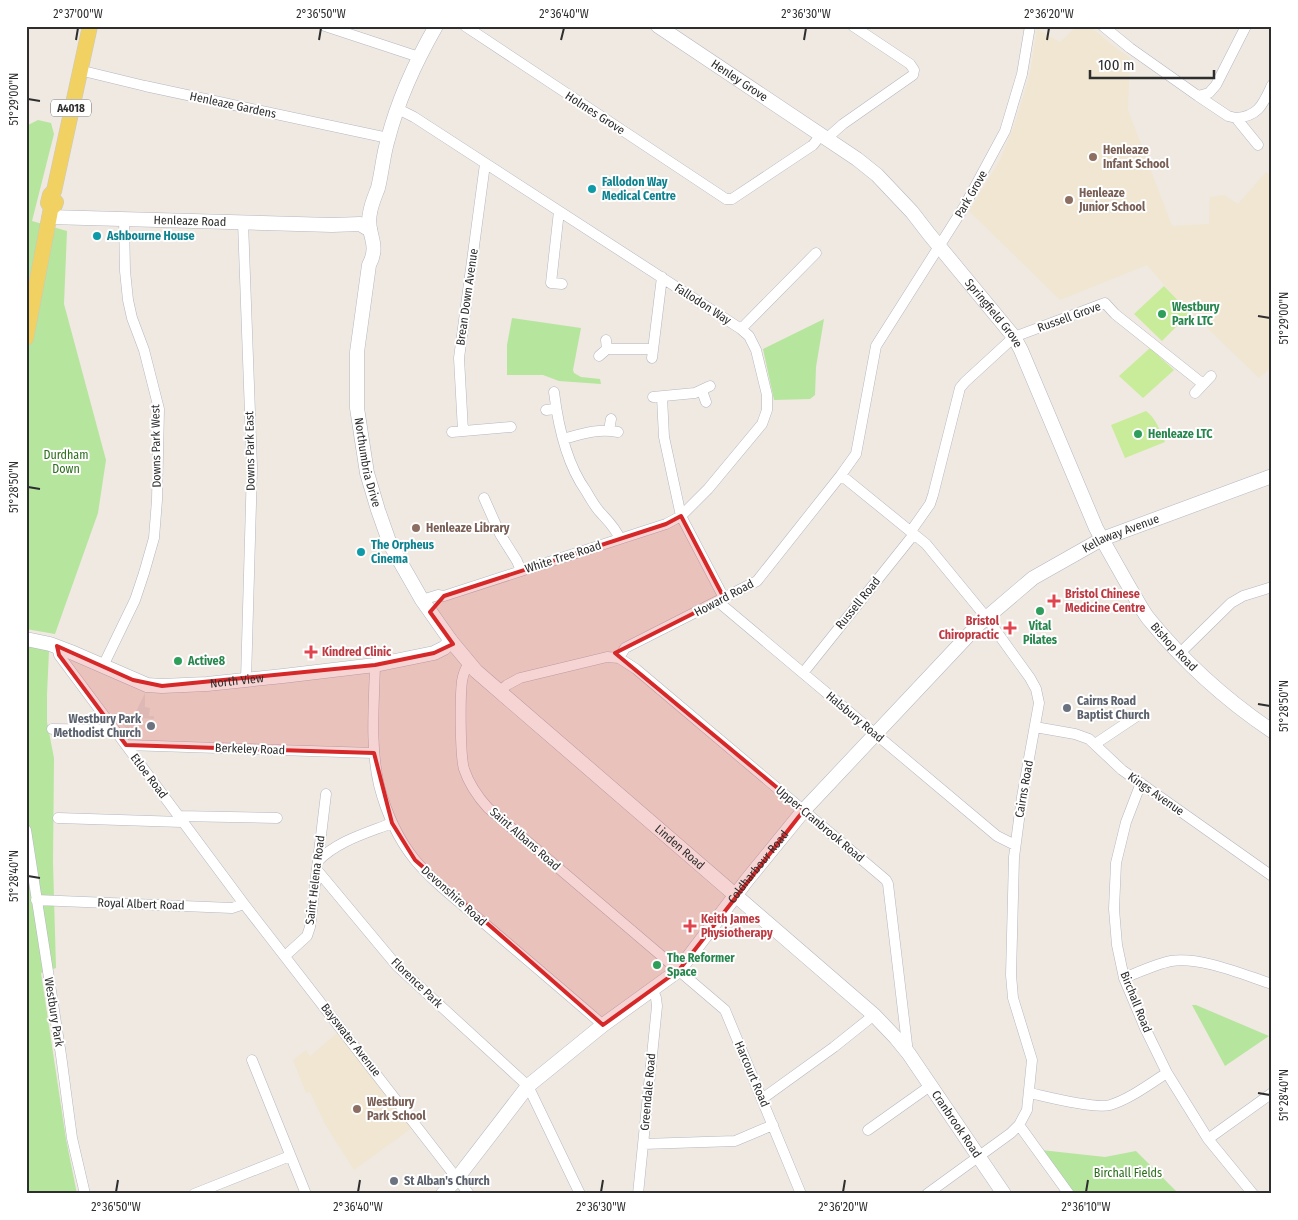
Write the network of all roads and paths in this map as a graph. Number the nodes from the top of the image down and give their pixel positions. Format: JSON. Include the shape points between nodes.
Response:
{"nodes":[{"id":1,"x":90,"y":26,"type":"edge"},
{"id":2,"x":325,"y":26,"type":"edge"},
{"id":3,"x":436,"y":26,"type":"edge"},
{"id":4,"x":465,"y":26,"type":"edge"},
{"id":5,"x":658,"y":26,"type":"edge"},
{"id":6,"x":853,"y":26,"type":"edge"},
{"id":7,"x":1030,"y":26,"type":"edge"},
{"id":8,"x":1103,"y":26,"type":"edge"},
{"id":9,"x":1246,"y":26,"type":"edge"},
{"id":10,"x":419,"y":57,"type":"junction"},
{"id":11,"x":80,"y":70,"type":"junction"},
{"id":12,"x":1272,"y":85,"type":"edge"},
{"id":13,"x":1198,"y":96,"type":"junction"},
{"id":14,"x":398,"y":109,"type":"junction"},
{"id":15,"x":1236,"y":118,"type":"junction"},
{"id":16,"x":823,"y":137,"type":"junction"},
{"id":17,"x":388,"y":138,"type":"junction"},
{"id":18,"x":1258,"y":145,"type":"dead end"},
{"id":19,"x":485,"y":164,"type":"junction"},
{"id":20,"x":559,"y":211,"type":"junction"},
{"id":21,"x":50,"y":213,"type":"junction"},
{"id":22,"x":124,"y":219,"type":"junction"},
{"id":23,"x":243,"y":222,"type":"junction"},
{"id":24,"x":370,"y":230,"type":"junction"},
{"id":25,"x":939,"y":246,"type":"junction"},
{"id":26,"x":816,"y":252,"type":"dead end"},
{"id":27,"x":662,"y":277,"type":"junction"},
{"id":28,"x":562,"y":284,"type":"dead end"},
{"id":29,"x":741,"y":329,"type":"junction"},
{"id":30,"x":1014,"y":337,"type":"junction"},
{"id":31,"x":26,"y":338,"type":"edge"},
{"id":32,"x":876,"y":346,"type":"joint"},
{"id":33,"x":604,"y":348,"type":"dead end"},
{"id":34,"x":1211,"y":376,"type":"dead end"},
{"id":35,"x":1203,"y":384,"type":"junction"},
{"id":36,"x":554,"y":392,"type":"dead end"},
{"id":37,"x":1195,"y":393,"type":"dead end"},
{"id":38,"x":706,"y":402,"type":"dead end"},
{"id":39,"x":511,"y":427,"type":"dead end"},
{"id":40,"x":612,"y":427,"type":"dead end"},
{"id":41,"x":463,"y":431,"type":"junction"},
{"id":42,"x":452,"y":432,"type":"dead end"},
{"id":43,"x":563,"y":439,"type":"junction"},
{"id":44,"x":841,"y":475,"type":"junction"},
{"id":45,"x":1272,"y":476,"type":"edge"},
{"id":46,"x":484,"y":498,"type":"dead end"},
{"id":47,"x":681,"y":516,"type":"junction"},
{"id":48,"x":913,"y":532,"type":"junction"},
{"id":49,"x":620,"y":539,"type":"junction"},
{"id":50,"x":1102,"y":539,"type":"junction"},
{"id":51,"x":521,"y":571,"type":"junction"},
{"id":52,"x":1272,"y":587,"type":"edge"},
{"id":53,"x":721,"y":599,"type":"junction"},
{"id":54,"x":426,"y":606,"type":"junction"},
{"id":55,"x":986,"y":617,"type":"junction"},
{"id":56,"x":26,"y":639,"type":"edge"},
{"id":57,"x":451,"y":641,"type":"junction"},
{"id":58,"x":56,"y":646,"type":"junction"},
{"id":59,"x":1180,"y":653,"type":"junction"},
{"id":60,"x":619,"y":658,"type":"junction"},
{"id":61,"x":468,"y":663,"type":"junction"},
{"id":62,"x":375,"y":665,"type":"junction"},
{"id":63,"x":103,"y":666,"type":"junction"},
{"id":64,"x":803,"y":672,"type":"junction"},
{"id":65,"x":246,"y":680,"type":"junction"},
{"id":66,"x":499,"y":692,"type":"junction"},
{"id":67,"x":1137,"y":716,"type":"dead end"},
{"id":68,"x":1035,"y":727,"type":"junction"},
{"id":69,"x":52,"y":729,"type":"dead end"},
{"id":70,"x":114,"y":730,"type":"junction"},
{"id":71,"x":1272,"y":732,"type":"edge"},
{"id":72,"x":875,"y":734,"type":"junction"},
{"id":73,"x":1095,"y":744,"type":"junction"},
{"id":74,"x":126,"y":745,"type":"junction"},
{"id":75,"x":374,"y":752,"type":"junction"},
{"id":76,"x":1141,"y":783,"type":"junction"},
{"id":77,"x":326,"y":794,"type":"dead end"},
{"id":78,"x":804,"y":810,"type":"junction"},
{"id":79,"x":58,"y":818,"type":"dead end"},
{"id":80,"x":277,"y":818,"type":"dead end"},
{"id":81,"x":180,"y":819,"type":"junction"},
{"id":82,"x":392,"y":823,"type":"junction"},
{"id":83,"x":26,"y":830,"type":"edge"},
{"id":84,"x":993,"y":831,"type":"junction"},
{"id":85,"x":1017,"y":831,"type":"junction"},
{"id":86,"x":1015,"y":845,"type":"junction"},
{"id":87,"x":318,"y":866,"type":"junction"},
{"id":88,"x":1272,"y":876,"type":"edge"},
{"id":89,"x":736,"y":895,"type":"junction"},
{"id":90,"x":36,"y":900,"type":"junction"},
{"id":91,"x":244,"y":904,"type":"junction"},
{"id":92,"x":285,"y":956,"type":"junction"},
{"id":93,"x":678,"y":970,"type":"junction"},
{"id":94,"x":1124,"y":978,"type":"junction"},
{"id":95,"x":1272,"y":984,"type":"edge"},
{"id":96,"x":653,"y":990,"type":"junction"},
{"id":97,"x":874,"y":1015,"type":"junction"},
{"id":98,"x":604,"y":1025,"type":"junction"},
{"id":99,"x":908,"y":1054,"type":"junction"},
{"id":100,"x":252,"y":1060,"type":"dead end"},
{"id":101,"x":1167,"y":1073,"type":"junction"},
{"id":102,"x":528,"y":1086,"type":"junction"},
{"id":103,"x":930,"y":1086,"type":"junction"},
{"id":104,"x":1030,"y":1093,"type":"junction"},
{"id":105,"x":1272,"y":1093,"type":"edge"},
{"id":106,"x":762,"y":1099,"type":"junction"},
{"id":107,"x":773,"y":1125,"type":"junction"},
{"id":108,"x":1019,"y":1125,"type":"junction"},
{"id":109,"x":868,"y":1130,"type":"dead end"},
{"id":110,"x":1208,"y":1139,"type":"junction"},
{"id":111,"x":643,"y":1144,"type":"junction"},
{"id":112,"x":290,"y":1156,"type":"junction"},
{"id":113,"x":980,"y":1157,"type":"junction"},
{"id":114,"x":458,"y":1177,"type":"junction"},
{"id":115,"x":85,"y":1194,"type":"edge"},
{"id":116,"x":194,"y":1194,"type":"edge"},
{"id":117,"x":306,"y":1194,"type":"edge"},
{"id":118,"x":443,"y":1194,"type":"edge"},
{"id":119,"x":469,"y":1194,"type":"edge"},
{"id":120,"x":580,"y":1194,"type":"edge"},
{"id":121,"x":638,"y":1194,"type":"edge"},
{"id":122,"x":801,"y":1194,"type":"edge"},
{"id":123,"x":927,"y":1194,"type":"edge"},
{"id":124,"x":1004,"y":1194,"type":"edge"},
{"id":125,"x":1070,"y":1194,"type":"edge"},
{"id":126,"x":1253,"y":1194,"type":"edge"}],
"edges":[{"from":1,"to":11,"type":"main road","number":"A4018"},
{"from":2,"to":10,"type":"street"},
{"from":3,"to":10,"type":"main road"},
{"from":4,"to":16,"type":"street","name":"Holmes Grove","via":[[726,199],[732,199]]},
{"from":5,"to":16,"type":"main road","name":"Henley Grove"},
{"from":6,"to":16,"type":"street","via":[[910,64],[914,70],[909,78]]},
{"from":7,"to":25,"type":"street","name":"Park Grove","via":[[1022,74],[1005,131]]},
{"from":8,"to":13,"type":"street"},
{"from":9,"to":13,"type":"street","via":[[1216,84],[1209,92]]},
{"from":10,"to":14,"type":"main road"},
{"from":11,"to":17,"type":"street","name":"Henleaze Gardens"},
{"from":11,"to":21,"type":"main road","number":"A4018","via":[[54,191],[48,203]]},
{"from":12,"to":15,"type":"street","via":[[1256,112]]},
{"from":13,"to":15,"type":"street"},
{"from":14,"to":17,"type":"main road"},
{"from":14,"to":19,"type":"street","name":"Fallodon Way"},
{"from":15,"to":18,"type":"street"},
{"from":16,"to":25,"type":"main road","name":"Springfield Grove","via":[[877,175]]},
{"from":17,"to":24,"type":"main road","via":[[378,186],[377,221]]},
{"from":19,"to":20,"type":"street","name":"Fallodon Way"},
{"from":19,"to":41,"type":"street","name":"Brean Down Avenue","via":[[459,358]]},
{"from":20,"to":27,"type":"street","name":"Fallodon Way"},
{"from":20,"to":28,"type":"street","via":[[552,283]]},
{"from":21,"to":22,"type":"main road","name":"Henleaze Road"},
{"from":21,"to":31,"type":"main road","number":"A4018"},
{"from":22,"to":23,"type":"main road","name":"Henleaze Road"},
{"from":22,"to":63,"type":"street","name":"Downs Park West","via":[[124,270],[128,300],[159,409],[157,500],[154,538],[144,573],[135,600]]},
{"from":23,"to":24,"type":"main road","name":"Henleaze Road","via":[[332,225],[359,233]]},
{"from":23,"to":65,"type":"street","name":"Downs Park East","via":[[252,468]]},
{"from":24,"to":54,"type":"main road","name":"Northumbria Drive","via":[[374,243],[357,352],[357,408],[367,473],[378,510],[390,544]]},
{"from":25,"to":30,"type":"main road","name":"Springfield Grove"},
{"from":25,"to":32,"type":"street","name":"Park Grove"},
{"from":26,"to":29,"type":"street"},
{"from":27,"to":29,"type":"street","name":"Fallodon Way"},
{"from":27,"to":33,"type":"street","via":[[652,354]]},
{"from":29,"to":47,"type":"street","name":"Fallodon Way","via":[[756,350],[767,395],[767,410],[762,424]]},
{"from":30,"to":35,"type":"street","name":"Russell Grove","via":[[1105,304]]},
{"from":30,"to":48,"type":"street","name":"Russell Grove","via":[[960,388],[933,495]]},
{"from":30,"to":50,"type":"main road","name":"Springfield Grove"},
{"from":32,"to":44,"type":"street","name":"Howard Road","via":[[856,454]]},
{"from":34,"to":35,"type":"street"},
{"from":35,"to":37,"type":"street"},
{"from":36,"to":43,"type":"street","via":[[551,409]]},
{"from":38,"to":47,"type":"street","via":[[706,388],[696,394],[657,397]]},
{"from":39,"to":41,"type":"street"},
{"from":40,"to":43,"type":"street"},
{"from":41,"to":42,"type":"street"},
{"from":43,"to":49,"type":"street","via":[[584,489]]},
{"from":44,"to":48,"type":"street","name":"Cairns Road"},
{"from":44,"to":53,"type":"street","name":"Howard Road","via":[[757,581]]},
{"from":45,"to":50,"type":"main road","name":"Kellaway Avenue"},
{"from":46,"to":51,"type":"street"},
{"from":47,"to":49,"type":"street","name":"White Tree Road"},
{"from":47,"to":53,"type":"street"},
{"from":48,"to":55,"type":"street","name":"Cairns Road"},
{"from":48,"to":64,"type":"street","name":"Russell Road"},
{"from":49,"to":51,"type":"street","name":"White Tree Road"},
{"from":50,"to":55,"type":"main road","name":"Kellaway Avenue","via":[[1033,578]]},
{"from":50,"to":59,"type":"main road","name":"Bishop Road","via":[[1147,617]]},
{"from":51,"to":54,"type":"street","name":"White Tree Road","via":[[444,596],[438,595]]},
{"from":52,"to":59,"type":"street","via":[[1231,602]]},
{"from":53,"to":60,"type":"street","name":"Howard Road","via":[[625,648]]},
{"from":53,"to":64,"type":"street","name":"Halsbury Road","via":[[722,605]]},
{"from":54,"to":57,"type":"main road","name":"Northumbria Drive"},
{"from":55,"to":68,"type":"street","name":"Cairns Road","via":[[1036,689],[1039,703]]},
{"from":55,"to":72,"type":"main road","name":"Coldharbour Road"},
{"from":56,"to":58,"type":"main road","name":"North View"},
{"from":57,"to":61,"type":"main road","name":"Linden Road"},
{"from":57,"to":62,"type":"main road","name":"North View","via":[[434,653]]},
{"from":58,"to":63,"type":"main road","name":"North View"},
{"from":58,"to":70,"type":"street","name":"Etloe Road","via":[[59,655]]},
{"from":59,"to":71,"type":"main road","name":"Bishop Road","via":[[1216,688]]},
{"from":60,"to":66,"type":"street","via":[[607,656],[520,678]]},
{"from":60,"to":78,"type":"street","name":"Upper Cranbrook Road"},
{"from":61,"to":66,"type":"main road","name":"Linden Road"},
{"from":61,"to":93,"type":"street","name":"Saint Albans Road","via":[[462,686],[462,761],[467,777],[481,800]]},
{"from":62,"to":65,"type":"main road","name":"North View"},
{"from":62,"to":75,"type":"street","name":"Devonshire Road"},
{"from":63,"to":65,"type":"main road","name":"North View","via":[[147,685]]},
{"from":64,"to":72,"type":"street","name":"Halsbury Road"},
{"from":66,"to":89,"type":"main road","name":"Linden Road"},
{"from":67,"to":73,"type":"street"},
{"from":68,"to":73,"type":"street","name":"Kings Avenue","via":[[1084,737]]},
{"from":68,"to":85,"type":"street","name":"Cairns Road"},
{"from":69,"to":70,"type":"street"},
{"from":70,"to":74,"type":"street","name":"Etloe Road"},
{"from":72,"to":78,"type":"main road","name":"Coldharbour Road"},
{"from":72,"to":84,"type":"street","name":"Halsbury Road"},
{"from":73,"to":76,"type":"street","name":"Kings Avenue"},
{"from":74,"to":75,"type":"street","name":"Berkeley Road"},
{"from":74,"to":81,"type":"street","name":"Etloe Road"},
{"from":75,"to":82,"type":"street","name":"Devonshire Road","via":[[379,785]]},
{"from":76,"to":88,"type":"street","name":"Kings Avenue"},
{"from":76,"to":94,"type":"street","name":"Birchall Road","via":[[1126,822],[1116,863],[1114,909]]},
{"from":77,"to":87,"type":"street","name":"Saint Helena Road"},
{"from":78,"to":89,"type":"main road","name":"Coldharbour Road"},
{"from":78,"to":99,"type":"street","name":"Upper Cranbrook Road","via":[[888,884]]},
{"from":79,"to":81,"type":"street"},
{"from":80,"to":81,"type":"street"},
{"from":81,"to":91,"type":"street","name":"Etloe Road"},
{"from":82,"to":87,"type":"street","via":[[330,850]]},
{"from":82,"to":98,"type":"street","name":"Devonshire Road","via":[[415,860],[441,886]]},
{"from":83,"to":90,"type":"street","name":"Westbury Park"},
{"from":84,"to":85,"type":"street"},
{"from":84,"to":86,"type":"street","name":"Halsbury Road"},
{"from":85,"to":86,"type":"street","name":"Cairns Road"},
{"from":86,"to":104,"type":"street","name":"Cairns Road","via":[[1011,974],[1013,998],[1032,1060]]},
{"from":87,"to":92,"type":"street","name":"Saint Helena Road","via":[[307,936]]},
{"from":87,"to":102,"type":"street","name":"Florence Park","via":[[397,966]]},
{"from":89,"to":93,"type":"main road","name":"Coldharbour Road"},
{"from":89,"to":97,"type":"main road","name":"Linden Road"},
{"from":90,"to":91,"type":"street","name":"Royal Albert Road","via":[[232,908]]},
{"from":90,"to":115,"type":"street","name":"Westbury Park","via":[[72,1138]]},
{"from":91,"to":92,"type":"street","name":"Bayswater Avenue"},
{"from":92,"to":114,"type":"street","name":"Bayswater Avenue"},
{"from":93,"to":96,"type":"main road","name":"Coldharbour Road"},
{"from":93,"to":106,"type":"street","name":"Harcourt Road","via":[[724,1010]]},
{"from":94,"to":95,"type":"street","via":[[1170,961],[1184,960],[1218,966]]},
{"from":94,"to":101,"type":"street","name":"Birchall Road"},
{"from":96,"to":98,"type":"main road","name":"Coldharbour Road"},
{"from":96,"to":111,"type":"street","name":"Greendale Road","via":[[657,1006]]},
{"from":97,"to":99,"type":"main road","name":"Linden Road"},
{"from":97,"to":106,"type":"street"},
{"from":98,"to":102,"type":"main road","name":"Coldharbour Road"},
{"from":99,"to":103,"type":"main road","name":"Cranbrook Road"},
{"from":100,"to":112,"type":"street"},
{"from":101,"to":104,"type":"street","via":[[1108,1105],[1091,1105]]},
{"from":101,"to":110,"type":"street","name":"Birchall Road"},
{"from":102,"to":114,"type":"main road","name":"Coldharbour Road"},
{"from":102,"to":120,"type":"street"},
{"from":103,"to":109,"type":"street"},
{"from":103,"to":113,"type":"main road","name":"Cranbrook Road"},
{"from":104,"to":108,"type":"street","name":"Cairns Road","via":[[1027,1110]]},
{"from":105,"to":110,"type":"street"},
{"from":106,"to":107,"type":"street","name":"Harcourt Road"},
{"from":107,"to":111,"type":"street","via":[[735,1141]]},
{"from":107,"to":122,"type":"street","name":"Harcourt Road"},
{"from":108,"to":113,"type":"street","name":"Cairns Road"},
{"from":108,"to":125,"type":"street"},
{"from":110,"to":126,"type":"street","name":"Birchall Road"},
{"from":111,"to":121,"type":"street","name":"Greendale Road"},
{"from":112,"to":116,"type":"street"},
{"from":112,"to":117,"type":"street"},
{"from":113,"to":123,"type":"street","name":"Cairns Road"},
{"from":113,"to":124,"type":"main road","name":"Cranbrook Road"},
{"from":114,"to":118,"type":"main road","name":"Coldharbour Road"},
{"from":114,"to":119,"type":"street","name":"Bayswater Avenue"}]}
